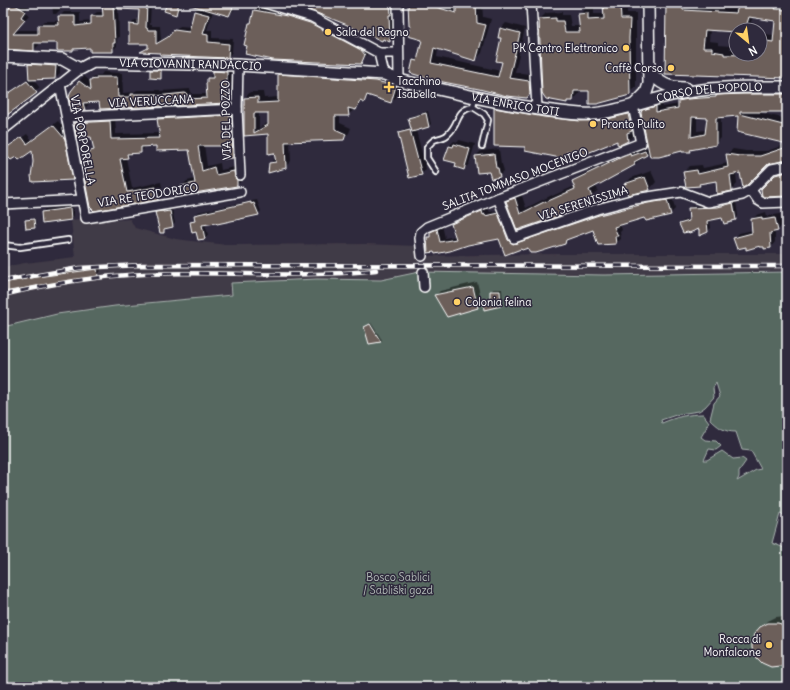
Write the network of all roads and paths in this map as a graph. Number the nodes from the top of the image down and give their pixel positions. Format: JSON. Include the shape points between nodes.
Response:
{"nodes":[{"id":1,"x":6,"y":3,"type":"edge"},
{"id":2,"x":265,"y":3,"type":"edge"},
{"id":3,"x":398,"y":3,"type":"edge"},
{"id":4,"x":531,"y":3,"type":"edge"},
{"id":5,"x":648,"y":3,"type":"edge"},
{"id":6,"x":3,"y":7,"type":"edge"},
{"id":7,"x":379,"y":53,"type":"junction"},
{"id":8,"x":398,"y":53,"type":"junction"},
{"id":9,"x":3,"y":56,"type":"edge"},
{"id":10,"x":238,"y":65,"type":"junction"},
{"id":11,"x":80,"y":69,"type":"junction"},
{"id":12,"x":649,"y":70,"type":"junction"},
{"id":13,"x":384,"y":74,"type":"junction"},
{"id":14,"x":399,"y":80,"type":"junction"},
{"id":15,"x":60,"y":84,"type":"junction"},
{"id":16,"x":738,"y":87,"type":"junction"},
{"id":17,"x":787,"y":87,"type":"edge"},
{"id":18,"x":474,"y":102,"type":"junction"},
{"id":19,"x":634,"y":106,"type":"junction"},
{"id":20,"x":537,"y":108,"type":"junction"},
{"id":21,"x":237,"y":109,"type":"junction"},
{"id":22,"x":67,"y":117,"type":"junction"},
{"id":23,"x":3,"y":130,"type":"edge"},
{"id":24,"x":482,"y":146,"type":"dead end"},
{"id":25,"x":787,"y":166,"type":"edge"},
{"id":26,"x":436,"y":172,"type":"dead end"},
{"id":27,"x":240,"y":175,"type":"dead end"},
{"id":28,"x":751,"y":190,"type":"junction"},
{"id":29,"x":240,"y":192,"type":"dead end"},
{"id":30,"x":498,"y":198,"type":"junction"},
{"id":31,"x":82,"y":200,"type":"junction"},
{"id":32,"x":787,"y":202,"type":"edge"},
{"id":33,"x":3,"y":204,"type":"edge"},
{"id":34,"x":68,"y":240,"type":"dead end"},
{"id":35,"x":3,"y":245,"type":"edge"},
{"id":36,"x":422,"y":256,"type":"tunnel mouth"},
{"id":37,"x":424,"y":272,"type":"tunnel mouth"},
{"id":38,"x":424,"y":287,"type":"dead end"}],
"edges":[{"from":1,"to":6,"type":"street"},
{"from":2,"to":7,"type":"street","via":[[312,17]]},
{"from":3,"to":8,"type":"street"},
{"from":4,"to":20,"type":"street"},
{"from":5,"to":12,"type":"street"},
{"from":7,"to":8,"type":"street"},
{"from":7,"to":13,"type":"street"},
{"from":8,"to":14,"type":"street"},
{"from":9,"to":11,"type":"street","via":[[62,59]]},
{"from":10,"to":11,"type":"street","name":"VIA GIOVANNI RANDACCIO","via":[[93,62]]},
{"from":10,"to":13,"type":"street","name":"VIA GIOVANNI RANDACCIO"},
{"from":10,"to":21,"type":"street","name":"VIA DEL POZZO"},
{"from":11,"to":15,"type":"street","name":"VIA GIOVANNI RANDACCIO"},
{"from":12,"to":16,"type":"street","via":[[661,83],[674,88]]},
{"from":12,"to":19,"type":"street","via":[[646,93]]},
{"from":13,"to":14,"type":"street","name":"VIA GIOVANNI RANDACCIO"},
{"from":14,"to":18,"type":"street","name":"VIA ENRICO TOTI"},
{"from":15,"to":22,"type":"street","name":"VIA PORPORELLA"},
{"from":15,"to":23,"type":"street","name":"VIA GIOVANNI RANDACCIO"},
{"from":16,"to":17,"type":"street","name":"CORSO DEL POPOLO"},
{"from":16,"to":19,"type":"street","name":"CORSO DEL POPOLO","via":[[679,94]]},
{"from":18,"to":20,"type":"street","name":"VIA ENRICO TOTI"},
{"from":18,"to":24,"type":"lane","via":[[488,120]]},
{"from":18,"to":26,"type":"lane","via":[[460,114],[454,129],[447,136],[434,140],[427,147],[427,158]]},
{"from":19,"to":20,"type":"street","name":"VIA ENRICO TOTI","via":[[592,114]]},
{"from":19,"to":30,"type":"street","name":"SALITA TOMMASO MOCENIGO","via":[[641,143]]},
{"from":21,"to":22,"type":"street","name":"VIA VERUCCANA"},
{"from":21,"to":27,"type":"street","name":"VIA DEL POZZO"},
{"from":22,"to":31,"type":"street","name":"VIA PORPORELLA"},
{"from":25,"to":28,"type":"street","name":"VIA SERENISSIMA","via":[[772,169]]},
{"from":28,"to":30,"type":"street","name":"VIA SERENISSIMA","via":[[742,195],[708,202],[681,192],[635,199],[597,209],[514,238]]},
{"from":28,"to":32,"type":"street","via":[[762,203]]},
{"from":29,"to":31,"type":"street","name":"VIA RE TEODORICO","via":[[86,218]]},
{"from":30,"to":36,"type":"street","name":"SALITA TOMMASO MOCENIGO","via":[[427,227],[421,232]]},
{"from":31,"to":33,"type":"street","name":"VIA RE TEODORICO"},
{"from":34,"to":35,"type":"lane","via":[[20,247]]},
{"from":37,"to":38,"type":"street"}]}
